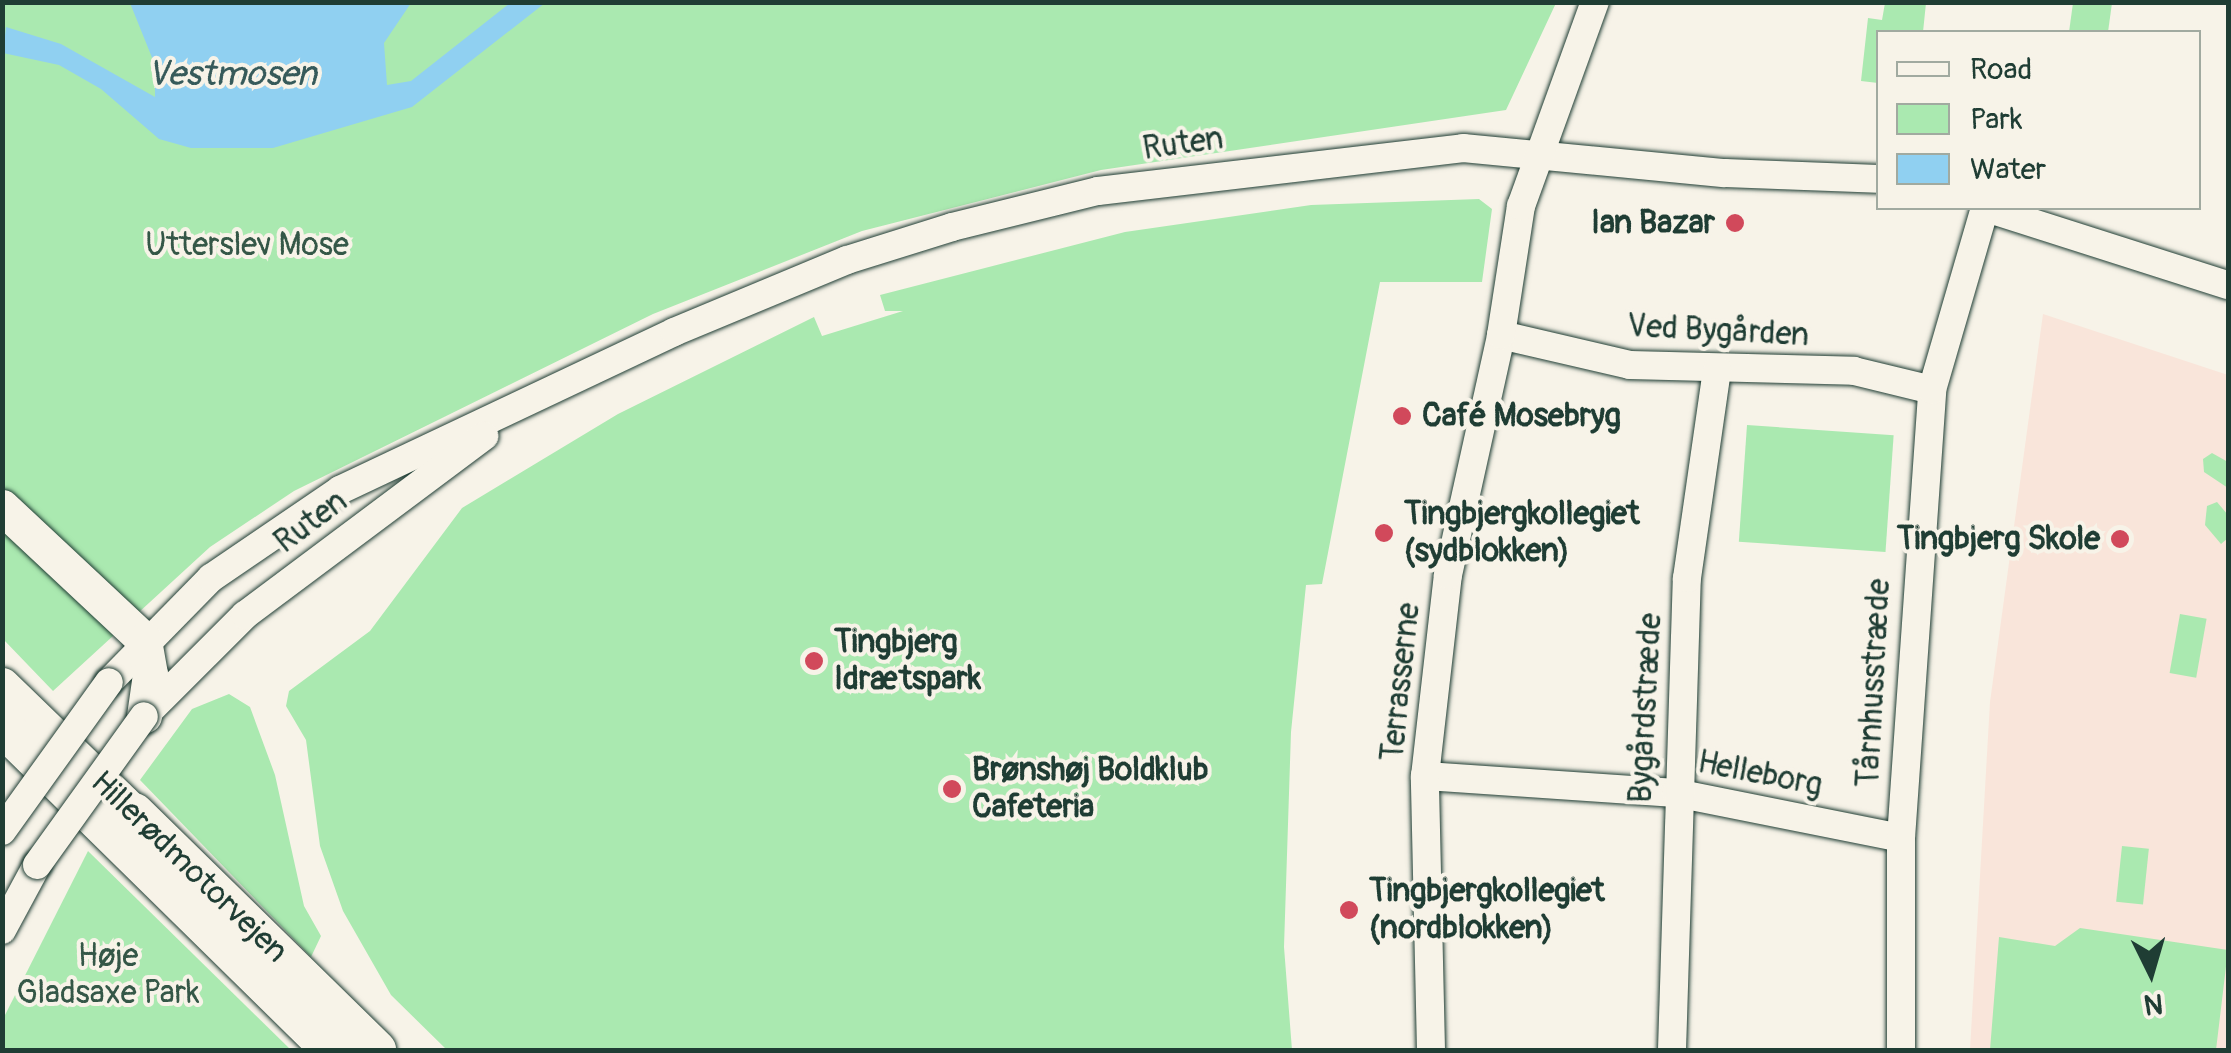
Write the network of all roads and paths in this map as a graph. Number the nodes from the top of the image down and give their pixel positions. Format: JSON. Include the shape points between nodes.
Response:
{"nodes":[{"id":1,"x":1595,"y":2,"type":"edge"},
{"id":2,"x":1540,"y":152,"type":"junction"},
{"id":3,"x":1876,"y":179,"type":"edge"},
{"id":4,"x":1984,"y":210,"type":"edge"},
{"id":5,"x":1991,"y":210,"type":"edge"},
{"id":6,"x":2228,"y":285,"type":"edge"},
{"id":7,"x":1501,"y":336,"type":"junction"},
{"id":8,"x":1716,"y":370,"type":"junction"},
{"id":9,"x":1932,"y":390,"type":"junction"},
{"id":10,"x":534,"y":399,"type":"junction"},
{"id":11,"x":2,"y":507,"type":"edge"},
{"id":12,"x":144,"y":640,"type":"junction"},
{"id":13,"x":2,"y":685,"type":"edge"},
{"id":14,"x":144,"y":716,"type":"junction"},
{"id":15,"x":2,"y":726,"type":"edge"},
{"id":16,"x":1425,"y":776,"type":"junction"},
{"id":17,"x":1676,"y":793,"type":"junction"},
{"id":18,"x":134,"y":813,"type":"joint"},
{"id":19,"x":2,"y":831,"type":"edge"},
{"id":20,"x":1901,"y":838,"type":"junction"},
{"id":21,"x":5,"y":922,"type":"edge"},
{"id":22,"x":332,"y":1050,"type":"edge"},
{"id":23,"x":376,"y":1050,"type":"edge"},
{"id":24,"x":1431,"y":1050,"type":"edge"},
{"id":25,"x":1672,"y":1050,"type":"edge"},
{"id":26,"x":1901,"y":1050,"type":"edge"}],
"edges":[{"from":1,"to":2,"type":"street","name":"Terrasserne"},
{"from":2,"to":3,"type":"street","name":"Ruten","via":[[1725,174]]},
{"from":2,"to":7,"type":"street","name":"Terrasserne","via":[[1519,214]]},
{"from":2,"to":10,"type":"street","name":"Ruten","via":[[1463,148],[1230,173],[1098,192],[989,218],[810,274]]},
{"from":4,"to":9,"type":"street","name":"Tårnhusstræde"},
{"from":5,"to":6,"type":"street"},
{"from":7,"to":8,"type":"street","name":"Ved Bygården","via":[[1630,366]]},
{"from":7,"to":16,"type":"street","name":"Terrasserne","via":[[1448,576]]},
{"from":8,"to":9,"type":"street","name":"Ved Bygården","via":[[1854,372]]},
{"from":8,"to":17,"type":"street","name":"Bygårdstræde","via":[[1688,578]]},
{"from":9,"to":20,"type":"street","name":"Tårnhusstræde"},
{"from":10,"to":12,"type":"street","name":"Ruten","via":[[340,490],[261,539]]},
{"from":10,"to":14,"type":"street","name":"Ruten","via":[[245,615]]},
{"from":11,"to":12,"type":"main road"},
{"from":12,"to":14,"type":"main road","via":[[150,674]]},
{"from":12,"to":19,"type":"street","name":"Ruten","bridge":true},
{"from":13,"to":18,"type":"main road","name":"Hillerødmotorvejen"},
{"from":14,"to":21,"type":"street","name":"Ruten","bridge":true,"via":[[36,865]]},
{"from":15,"to":22,"type":"highway","name":"Hillerødmotorvejen"},
{"from":16,"to":17,"type":"street","name":"Helleborg"},
{"from":16,"to":24,"type":"street","name":"Terrasserne"},
{"from":17,"to":20,"type":"street","name":"Helleborg"},
{"from":17,"to":25,"type":"street","name":"Bygårdstræde"},
{"from":18,"to":23,"type":"highway","name":"Hillerødmotorvejen"},
{"from":20,"to":26,"type":"street","name":"Tårnhusstræde"}]}
